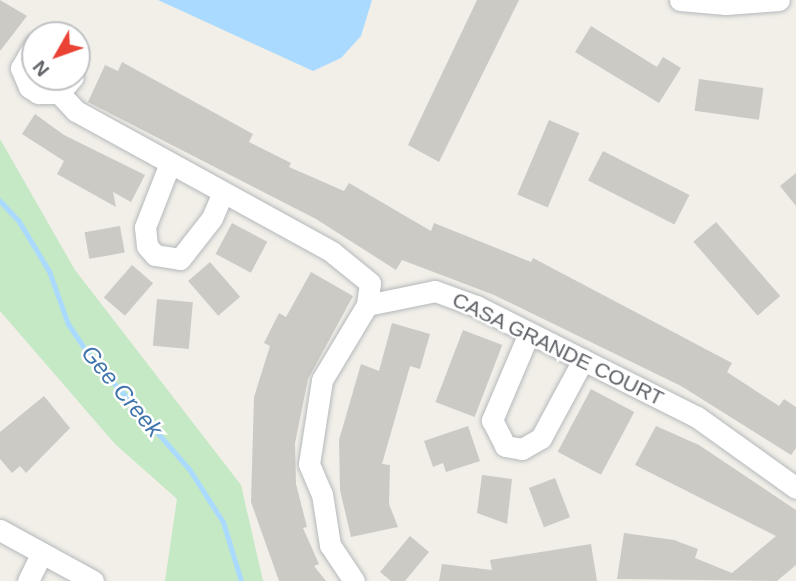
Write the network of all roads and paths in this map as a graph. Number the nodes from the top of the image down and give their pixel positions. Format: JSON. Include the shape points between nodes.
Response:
{"nodes":[{"id":1,"x":680,"y":0,"type":"edge"},
{"id":2,"x":779,"y":0,"type":"edge"},
{"id":3,"x":68,"y":91,"type":"edge"},
{"id":4,"x":170,"y":163,"type":"junction"},
{"id":5,"x":223,"y":192,"type":"junction"},
{"id":6,"x":367,"y":305,"type":"junction"},
{"id":7,"x":529,"y":333,"type":"junction"},
{"id":8,"x":583,"y":360,"type":"junction"},
{"id":9,"x":796,"y":488,"type":"edge"},
{"id":10,"x":0,"y":530,"type":"edge"},
{"id":11,"x":41,"y":554,"type":"junction"},
{"id":12,"x":28,"y":581,"type":"edge"},
{"id":13,"x":93,"y":581,"type":"edge"},
{"id":14,"x":355,"y":581,"type":"edge"}],
"edges":[{"from":1,"to":2,"type":"street","via":[[726,4]]},
{"from":3,"to":4,"type":"street","via":[[76,111]]},
{"from":4,"to":5,"type":"street"},
{"from":4,"to":5,"type":"street","via":[[145,227],[147,246],[155,256],[180,259],[212,218]]},
{"from":5,"to":6,"type":"street","via":[[353,265],[370,283]]},
{"from":6,"to":7,"type":"street","name":"CASA GRANDE COURT","via":[[435,290]]},
{"from":6,"to":14,"type":"street","via":[[322,380],[309,464],[322,494],[330,545]]},
{"from":7,"to":8,"type":"street","name":"CASA GRANDE COURT"},
{"from":7,"to":8,"type":"street","via":[[492,420],[505,446],[522,449],[541,438]]},
{"from":8,"to":9,"type":"street","name":"CASA GRANDE COURT","via":[[696,417]]},
{"from":10,"to":11,"type":"street"},
{"from":11,"to":12,"type":"street"},
{"from":11,"to":13,"type":"street"}]}
